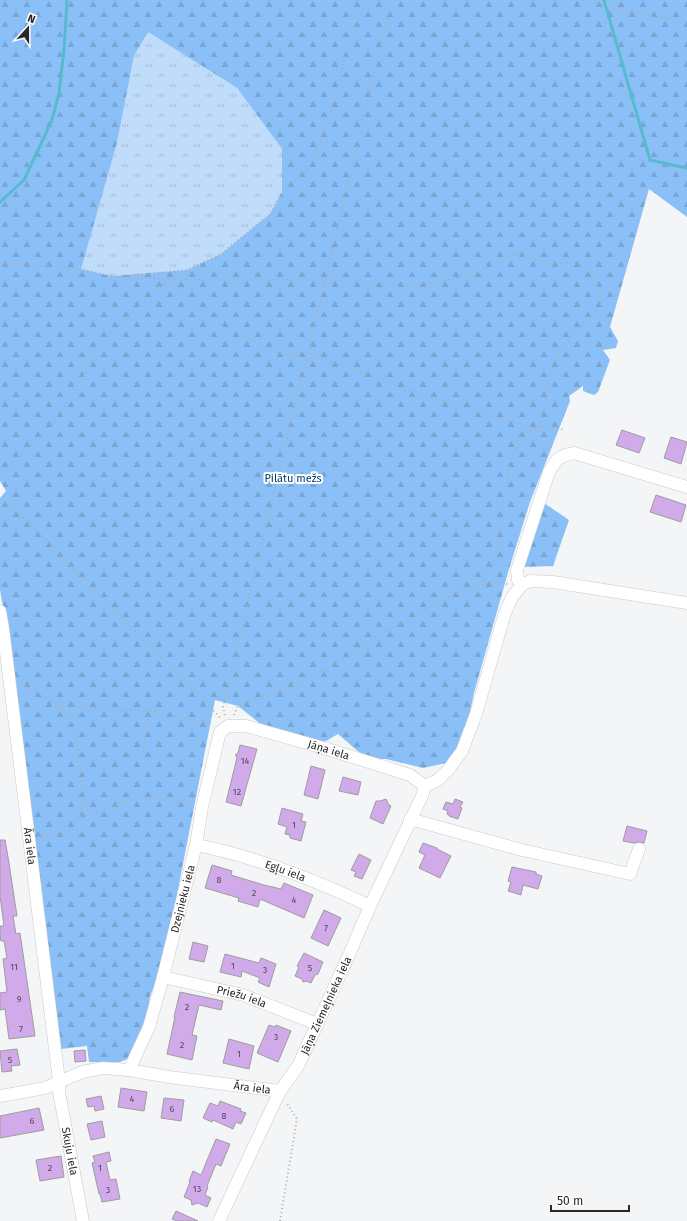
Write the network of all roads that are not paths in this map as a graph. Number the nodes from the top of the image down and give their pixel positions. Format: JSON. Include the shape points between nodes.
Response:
{"nodes":[{"id":1,"x":687,"y":487,"type":"edge"},
{"id":2,"x":522,"y":586,"type":"junction"},
{"id":3,"x":687,"y":603,"type":"edge"},
{"id":4,"x":0,"y":612,"type":"edge"},
{"id":5,"x":2,"y":628,"type":"edge"},
{"id":6,"x":228,"y":726,"type":"joint"},
{"id":7,"x":424,"y":786,"type":"junction"},
{"id":8,"x":410,"y":819,"type":"junction"},
{"id":9,"x":196,"y":845,"type":"junction"},
{"id":10,"x":639,"y":849,"type":"dead end"},
{"id":11,"x":370,"y":906,"type":"junction"},
{"id":12,"x":164,"y":976,"type":"junction"},
{"id":13,"x":317,"y":1024,"type":"junction"},
{"id":14,"x":129,"y":1070,"type":"junction"},
{"id":15,"x":59,"y":1081,"type":"junction"},
{"id":16,"x":280,"y":1092,"type":"junction"},
{"id":17,"x":0,"y":1096,"type":"edge"},
{"id":18,"x":83,"y":1221,"type":"edge"},
{"id":19,"x":219,"y":1221,"type":"edge"}],
"edges":[{"from":1,"to":2,"type":"street","via":[[574,453],[561,455],[549,472],[517,570],[518,580]]},
{"from":2,"to":3,"type":"street","via":[[530,581],[553,582]]},
{"from":2,"to":7,"type":"street","via":[[512,597],[504,616],[476,714],[462,751],[438,780]]},
{"from":4,"to":5,"type":"street","name":"Āra iela"},
{"from":5,"to":15,"type":"street","name":"Āra iela"},
{"from":6,"to":7,"type":"street","name":"Jāņa iela","via":[[246,726],[324,748],[410,775]]},
{"from":6,"to":9,"type":"street","name":"Dzejnieku iela","via":[[220,732],[202,807]]},
{"from":7,"to":8,"type":"street","name":"Jāņa Ziemeļnieka iela","via":[[422,796]]},
{"from":8,"to":10,"type":"street","via":[[522,850],[630,874]]},
{"from":8,"to":11,"type":"street","name":"Jāņa Ziemeļnieka iela"},
{"from":9,"to":11,"type":"street","name":"Egļu iela","via":[[221,850],[287,872]]},
{"from":9,"to":12,"type":"street","name":"Dzejnieku iela"},
{"from":11,"to":13,"type":"street","name":"Jāņa Ziemeļnieka iela"},
{"from":12,"to":13,"type":"street","name":"Priežu iela","via":[[243,995]]},
{"from":12,"to":14,"type":"street","name":"Dzejnieku iela","via":[[149,1027]]},
{"from":13,"to":16,"type":"street","name":"Jāņa Ziemeļnieka iela","via":[[298,1066]]},
{"from":14,"to":15,"type":"street","name":"Āra iela","via":[[103,1068],[82,1072]]},
{"from":14,"to":16,"type":"street","name":"Āra iela"},
{"from":15,"to":17,"type":"street","name":"Āra iela","via":[[45,1088]]},
{"from":15,"to":18,"type":"street","name":"Skuju iela"},
{"from":16,"to":19,"type":"street","name":"Jāņa Ziemeļnieka iela"}]}
